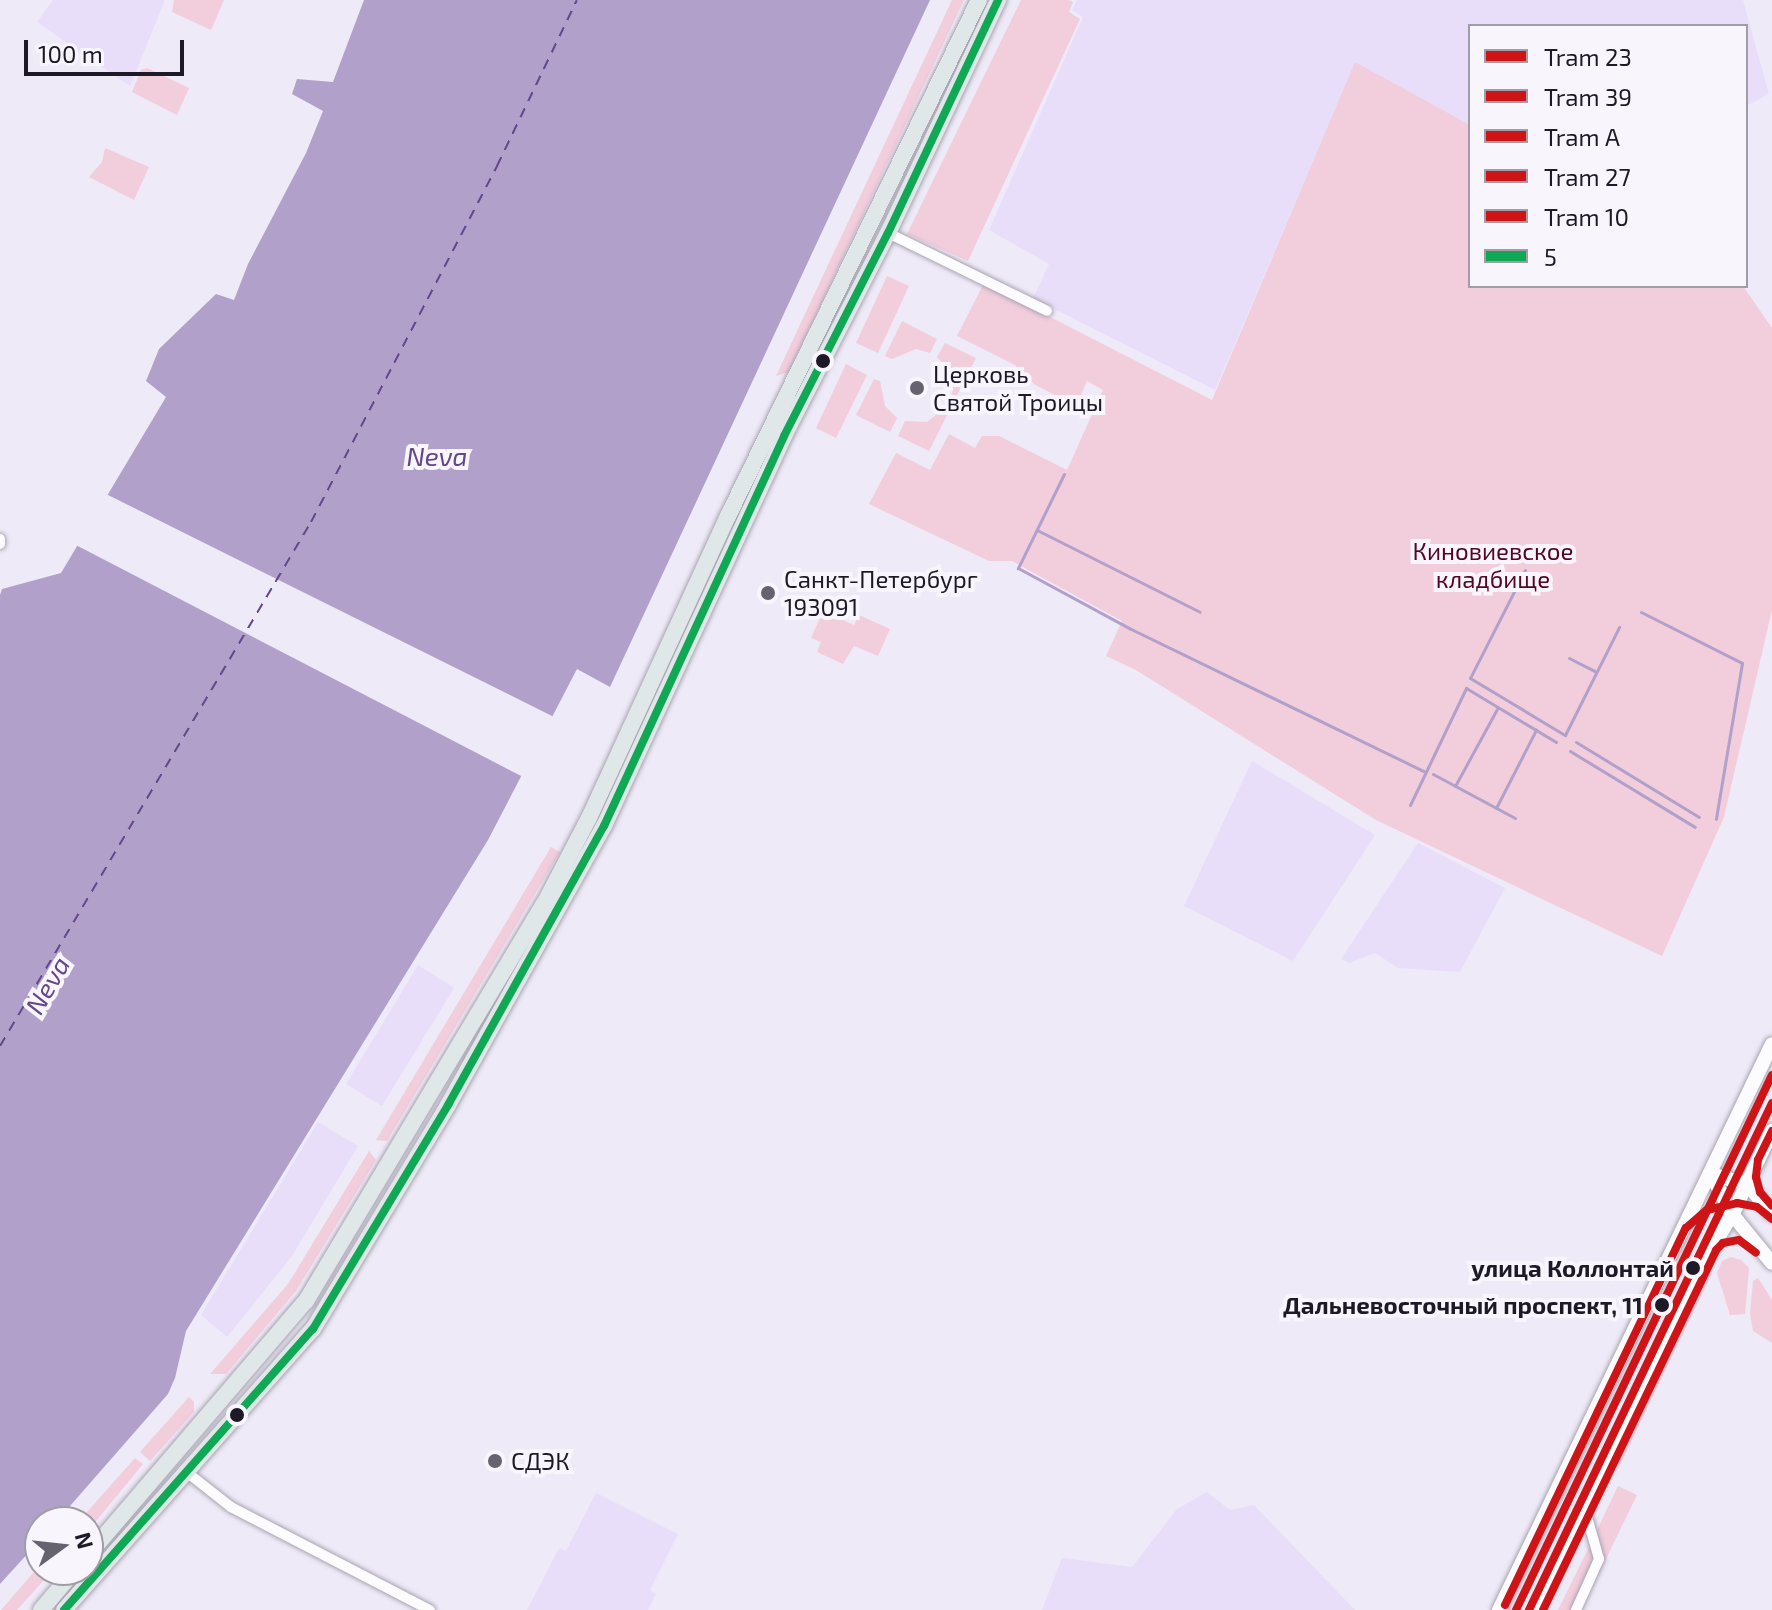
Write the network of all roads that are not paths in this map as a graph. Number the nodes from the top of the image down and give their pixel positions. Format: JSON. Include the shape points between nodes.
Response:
{"nodes":[{"id":1,"x":979,"y":0,"type":"edge"},
{"id":2,"x":998,"y":0,"type":"edge"},
{"id":3,"x":888,"y":233,"type":"junction"},
{"id":4,"x":1047,"y":311,"type":"dead end"},
{"id":5,"x":1772,"y":1044,"type":"edge"},
{"id":6,"x":1772,"y":1131,"type":"edge"},
{"id":7,"x":1711,"y":1174,"type":"junction"},
{"id":8,"x":1747,"y":1184,"type":"junction"},
{"id":9,"x":1732,"y":1214,"type":"junction"},
{"id":10,"x":1772,"y":1214,"type":"edge"},
{"id":11,"x":1772,"y":1263,"type":"edge"},
{"id":12,"x":184,"y":1470,"type":"junction"},
{"id":13,"x":1585,"y":1510,"type":"junction"},
{"id":14,"x":104,"y":1536,"type":"edge"},
{"id":15,"x":61,"y":1586,"type":"edge"},
{"id":16,"x":41,"y":1610,"type":"edge"},
{"id":17,"x":64,"y":1610,"type":"edge"},
{"id":18,"x":430,"y":1610,"type":"edge"},
{"id":19,"x":1499,"y":1610,"type":"edge"},
{"id":20,"x":1537,"y":1610,"type":"edge"},
{"id":21,"x":1576,"y":1610,"type":"edge"}],
"edges":[{"from":1,"to":14,"type":"main road","via":[[545,902],[306,1301]]},
{"from":2,"to":3,"type":"main road"},
{"from":3,"to":4,"type":"street"},
{"from":3,"to":12,"type":"main road","via":[[784,436],[570,892],[328,1308]]},
{"from":5,"to":7,"type":"main road"},
{"from":6,"to":8,"type":"main road"},
{"from":7,"to":8,"type":"main road"},
{"from":7,"to":9,"type":"main road"},
{"from":7,"to":19,"type":"main road"},
{"from":8,"to":9,"type":"main road"},
{"from":8,"to":10,"type":"main road"},
{"from":9,"to":11,"type":"main road"},
{"from":9,"to":13,"type":"main road"},
{"from":12,"to":17,"type":"main road"},
{"from":12,"to":18,"type":"street","via":[[231,1507]]},
{"from":13,"to":20,"type":"main road"},
{"from":13,"to":21,"type":"street","via":[[1599,1559]]},
{"from":15,"to":16,"type":"main road"}]}
